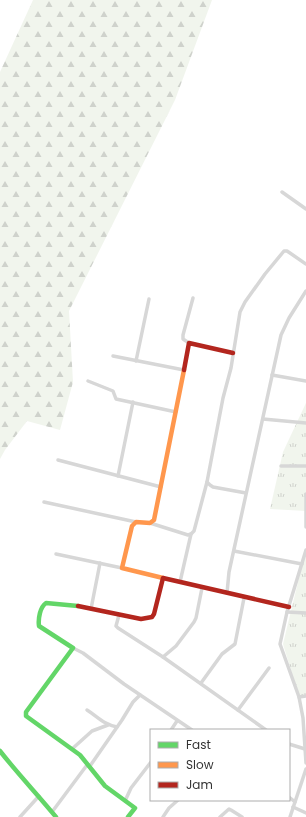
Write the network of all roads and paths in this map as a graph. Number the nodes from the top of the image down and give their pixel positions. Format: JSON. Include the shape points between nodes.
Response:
{"nodes":[{"id":1,"x":282,"y":192,"type":"dead end"},
{"id":2,"x":306,"y":209,"type":"edge"},
{"id":3,"x":306,"y":264,"type":"edge"},
{"id":4,"x":306,"y":291,"type":"edge"},
{"id":5,"x":193,"y":298,"type":"dead end"},
{"id":6,"x":149,"y":299,"type":"dead end"},
{"id":7,"x":189,"y":343,"type":"junction"},
{"id":8,"x":233,"y":353,"type":"junction"},
{"id":9,"x":113,"y":356,"type":"dead end"},
{"id":10,"x":136,"y":361,"type":"junction"},
{"id":11,"x":184,"y":370,"type":"junction"},
{"id":12,"x":272,"y":375,"type":"junction"},
{"id":13,"x":88,"y":381,"type":"dead end"},
{"id":14,"x":306,"y":381,"type":"edge"},
{"id":15,"x":133,"y":402,"type":"junction"},
{"id":16,"x":176,"y":412,"type":"junction"},
{"id":17,"x":263,"y":419,"type":"junction"},
{"id":18,"x":306,"y":423,"type":"edge"},
{"id":19,"x":58,"y":460,"type":"dead end"},
{"id":20,"x":281,"y":466,"type":"dead end"},
{"id":21,"x":306,"y":466,"type":"edge"},
{"id":22,"x":118,"y":476,"type":"junction"},
{"id":23,"x":207,"y":482,"type":"junction"},
{"id":24,"x":161,"y":487,"type":"junction"},
{"id":25,"x":246,"y":493,"type":"junction"},
{"id":26,"x":306,"y":494,"type":"edge"},
{"id":27,"x":44,"y":502,"type":"dead end"},
{"id":28,"x":306,"y":516,"type":"edge"},
{"id":29,"x":136,"y":522,"type":"junction"},
{"id":30,"x":150,"y":523,"type":"junction"},
{"id":31,"x":306,"y":527,"type":"edge"},
{"id":32,"x":191,"y":534,"type":"junction"},
{"id":33,"x":306,"y":550,"type":"edge"},
{"id":34,"x":234,"y":552,"type":"junction"},
{"id":35,"x":56,"y":554,"type":"dead end"},
{"id":36,"x":305,"y":556,"type":"edge"},
{"id":37,"x":100,"y":563,"type":"junction"},
{"id":38,"x":302,"y":564,"type":"junction"},
{"id":39,"x":122,"y":568,"type":"junction"},
{"id":40,"x":163,"y":578,"type":"junction"},
{"id":41,"x":180,"y":582,"type":"junction"},
{"id":42,"x":202,"y":588,"type":"junction"},
{"id":43,"x":227,"y":593,"type":"junction"},
{"id":44,"x":244,"y":598,"type":"junction"},
{"id":45,"x":91,"y":609,"type":"junction"},
{"id":46,"x":288,"y":609,"type":"junction"},
{"id":47,"x":306,"y":613,"type":"edge"},
{"id":48,"x":120,"y":615,"type":"junction"},
{"id":49,"x":73,"y":648,"type":"junction"},
{"id":50,"x":163,"y":656,"type":"junction"},
{"id":51,"x":269,"y":668,"type":"dead end"},
{"id":52,"x":201,"y":683,"type":"junction"},
{"id":53,"x":140,"y":695,"type":"junction"},
{"id":54,"x":306,"y":696,"type":"edge"},
{"id":55,"x":299,"y":697,"type":"junction"},
{"id":56,"x":87,"y":710,"type":"dead end"},
{"id":57,"x":238,"y":710,"type":"junction"},
{"id":58,"x":177,"y":721,"type":"junction"},
{"id":59,"x":108,"y":725,"type":"junction"},
{"id":60,"x":117,"y":727,"type":"junction"},
{"id":61,"x":172,"y":729,"type":"edge"},
{"id":62,"x":190,"y":729,"type":"edge"},
{"id":63,"x":265,"y":729,"type":"edge"},
{"id":64,"x":290,"y":744,"type":"edge"},
{"id":65,"x":72,"y":748,"type":"junction"},
{"id":66,"x":305,"y":749,"type":"edge"},
{"id":67,"x":0,"y":751,"type":"edge"},
{"id":68,"x":150,"y":763,"type":"edge"},
{"id":69,"x":306,"y":763,"type":"edge"},
{"id":70,"x":90,"y":766,"type":"junction"},
{"id":71,"x":306,"y":768,"type":"edge"},
{"id":72,"x":39,"y":796,"type":"junction"},
{"id":73,"x":290,"y":798,"type":"edge"},
{"id":74,"x":125,"y":801,"type":"junction"},
{"id":75,"x":177,"y":801,"type":"edge"},
{"id":76,"x":295,"y":802,"type":"junction"},
{"id":77,"x":293,"y":807,"type":"junction"},
{"id":78,"x":52,"y":812,"type":"junction"},
{"id":79,"x":306,"y":813,"type":"edge"},
{"id":80,"x":20,"y":817,"type":"edge"},
{"id":81,"x":56,"y":817,"type":"edge"},
{"id":82,"x":128,"y":817,"type":"edge"},
{"id":83,"x":163,"y":817,"type":"edge"},
{"id":84,"x":220,"y":817,"type":"edge"},
{"id":85,"x":242,"y":817,"type":"edge"},
{"id":86,"x":290,"y":817,"type":"edge"}],
"edges":[{"from":1,"to":2,"type":"street"},
{"from":3,"to":8,"type":"street","via":[[286,250],[265,274],[240,312]]},
{"from":4,"to":12,"type":"street","via":[[288,318],[281,335]]},
{"from":5,"to":7,"type":"street","via":[[183,335],[183,339]]},
{"from":6,"to":10,"type":"street"},
{"from":7,"to":8,"type":"street"},
{"from":7,"to":11,"type":"street"},
{"from":8,"to":23,"type":"street"},
{"from":9,"to":10,"type":"street"},
{"from":10,"to":11,"type":"street"},
{"from":11,"to":16,"type":"street"},
{"from":12,"to":14,"type":"street"},
{"from":12,"to":17,"type":"street"},
{"from":13,"to":15,"type":"street","via":[[113,391],[116,399]]},
{"from":15,"to":16,"type":"street"},
{"from":15,"to":22,"type":"street"},
{"from":16,"to":24,"type":"street"},
{"from":17,"to":18,"type":"street"},
{"from":17,"to":25,"type":"street"},
{"from":19,"to":22,"type":"street"},
{"from":20,"to":21,"type":"street"},
{"from":22,"to":24,"type":"street"},
{"from":23,"to":25,"type":"street","via":[[213,487]]},
{"from":23,"to":32,"type":"street"},
{"from":24,"to":30,"type":"street","via":[[154,520]]},
{"from":25,"to":34,"type":"street"},
{"from":26,"to":28,"type":"street"},
{"from":27,"to":29,"type":"street"},
{"from":28,"to":31,"type":"street"},
{"from":29,"to":30,"type":"street"},
{"from":29,"to":39,"type":"street","via":[[132,526]]},
{"from":30,"to":32,"type":"street"},
{"from":32,"to":41,"type":"street"},
{"from":33,"to":36,"type":"street"},
{"from":34,"to":38,"type":"street"},
{"from":34,"to":43,"type":"street"},
{"from":35,"to":37,"type":"street"},
{"from":36,"to":38,"type":"street"},
{"from":37,"to":39,"type":"street"},
{"from":37,"to":45,"type":"street"},
{"from":38,"to":46,"type":"street"},
{"from":39,"to":40,"type":"street"},
{"from":40,"to":41,"type":"street"},
{"from":40,"to":48,"type":"street","via":[[153,616],[141,619]]},
{"from":41,"to":42,"type":"street"},
{"from":42,"to":43,"type":"street"},
{"from":42,"to":50,"type":"street","via":[[194,622],[176,646]]},
{"from":43,"to":44,"type":"street"},
{"from":44,"to":46,"type":"street"},
{"from":44,"to":52,"type":"street","via":[[235,644],[222,654]]},
{"from":45,"to":48,"type":"street"},
{"from":45,"to":49,"type":"street","via":[[53,603],[43,605],[39,626]]},
{"from":46,"to":47,"type":"street"},
{"from":46,"to":55,"type":"street","via":[[280,646]]},
{"from":48,"to":50,"type":"street","via":[[116,626],[118,628]]},
{"from":49,"to":53,"type":"street"},
{"from":49,"to":65,"type":"street","via":[[26,714]]},
{"from":50,"to":52,"type":"street"},
{"from":51,"to":57,"type":"street"},
{"from":52,"to":57,"type":"street"},
{"from":53,"to":58,"type":"street"},
{"from":53,"to":60,"type":"street"},
{"from":54,"to":55,"type":"street"},
{"from":55,"to":66,"type":"street"},
{"from":56,"to":59,"type":"street"},
{"from":57,"to":63,"type":"street"},
{"from":58,"to":61,"type":"street"},
{"from":58,"to":62,"type":"street"},
{"from":59,"to":60,"type":"street"},
{"from":59,"to":65,"type":"street","via":[[92,731]]},
{"from":60,"to":70,"type":"street"},
{"from":64,"to":66,"type":"street"},
{"from":65,"to":70,"type":"street"},
{"from":66,"to":69,"type":"street"},
{"from":67,"to":72,"type":"street","via":[[24,782]]},
{"from":68,"to":74,"type":"street","via":[[131,788]]},
{"from":70,"to":74,"type":"street","via":[[105,786]]},
{"from":70,"to":78,"type":"street","via":[[87,765]]},
{"from":71,"to":76,"type":"street"},
{"from":72,"to":78,"type":"street"},
{"from":72,"to":80,"type":"street"},
{"from":73,"to":76,"type":"street"},
{"from":74,"to":82,"type":"street","via":[[135,808]]},
{"from":75,"to":83,"type":"street"},
{"from":76,"to":77,"type":"street"},
{"from":77,"to":79,"type":"street"},
{"from":77,"to":86,"type":"street"},
{"from":78,"to":81,"type":"street"},
{"from":84,"to":85,"type":"street","via":[[229,809]]}]}
